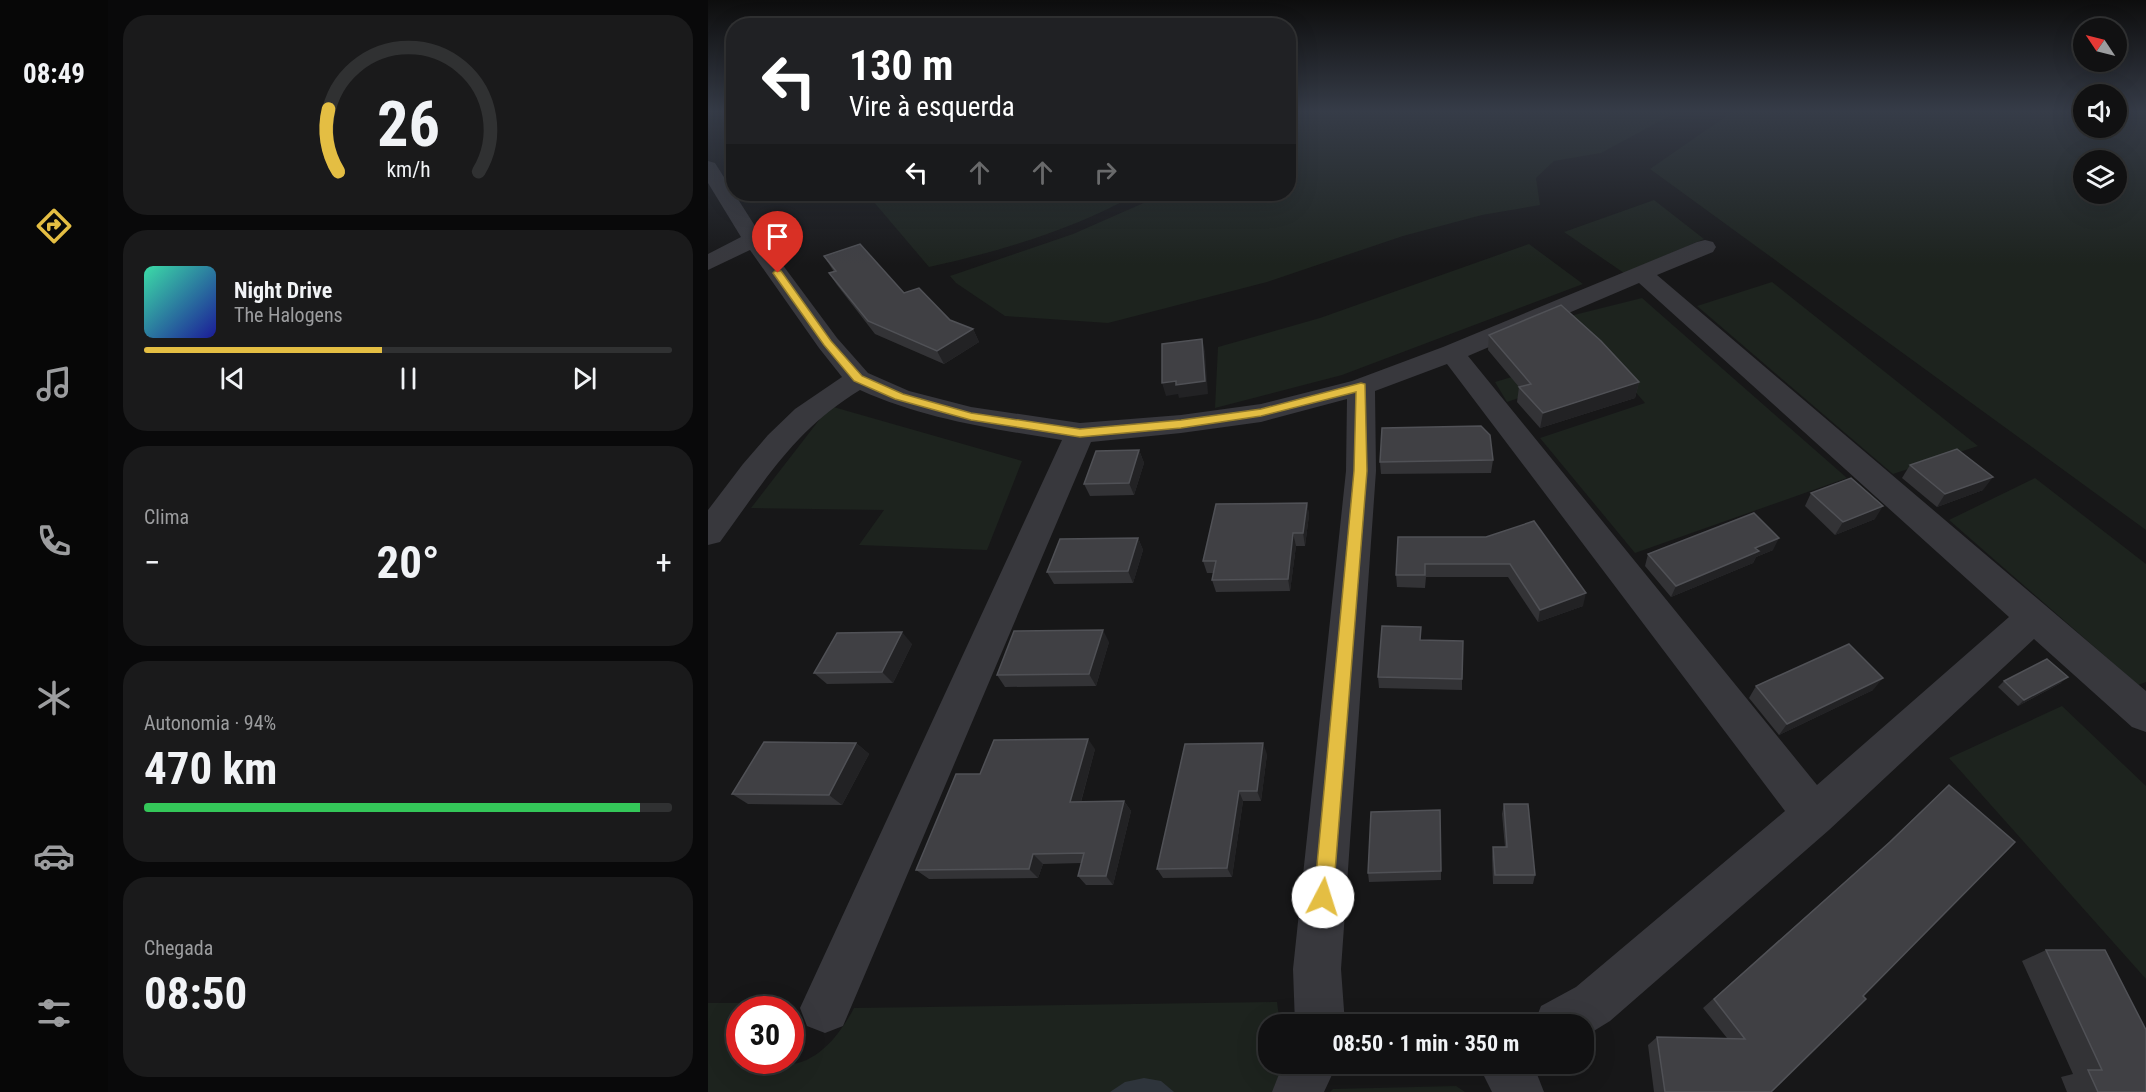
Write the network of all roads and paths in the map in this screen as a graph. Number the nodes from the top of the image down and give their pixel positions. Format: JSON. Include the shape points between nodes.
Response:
{"nodes":[{"id":1,"x":708,"y":167,"type":"edge"},
{"id":2,"x":726,"y":196,"type":"edge"},
{"id":3,"x":729,"y":201,"type":"edge"},
{"id":4,"x":753,"y":239,"type":"junction"},
{"id":5,"x":1705,"y":247,"type":"dead end"},
{"id":6,"x":708,"y":262,"type":"edge"},
{"id":7,"x":1642,"y":274,"type":"junction"},
{"id":8,"x":1452,"y":353,"type":"junction"},
{"id":9,"x":858,"y":379,"type":"junction"},
{"id":10,"x":1361,"y":387,"type":"junction"},
{"id":11,"x":1080,"y":433,"type":"junction"},
{"id":12,"x":708,"y":533,"type":"edge"},
{"id":13,"x":2033,"y":617,"type":"junction"},
{"id":14,"x":2146,"y":715,"type":"edge"},
{"id":15,"x":1814,"y":815,"type":"junction"},
{"id":16,"x":825,"y":1008,"type":"dead end"},
{"id":17,"x":1319,"y":1014,"type":"edge"},
{"id":18,"x":1576,"y":1014,"type":"edge"},
{"id":19,"x":1305,"y":1074,"type":"edge"},
{"id":20,"x":1510,"y":1074,"type":"edge"},
{"id":21,"x":1298,"y":1092,"type":"edge"},
{"id":22,"x":1518,"y":1092,"type":"edge"}],
"edges":[{"from":1,"to":2,"type":"street"},
{"from":3,"to":4,"type":"street"},
{"from":4,"to":6,"type":"street"},
{"from":4,"to":9,"type":"street"},
{"from":5,"to":7,"type":"street"},
{"from":7,"to":8,"type":"street"},
{"from":7,"to":13,"type":"street"},
{"from":8,"to":10,"type":"street"},
{"from":8,"to":15,"type":"street"},
{"from":9,"to":11,"type":"street","via":[[899,397],[971,416]]},
{"from":9,"to":12,"type":"street","via":[[804,416]]},
{"from":10,"to":11,"type":"street","via":[[1261,413]]},
{"from":10,"to":17,"type":"street","via":[[1360,471],[1317,969]]},
{"from":11,"to":16,"type":"street"},
{"from":13,"to":14,"type":"street"},
{"from":13,"to":15,"type":"street"},
{"from":15,"to":18,"type":"street","via":[[1593,1004]]},
{"from":19,"to":21,"type":"street"},
{"from":20,"to":22,"type":"street"}]}
